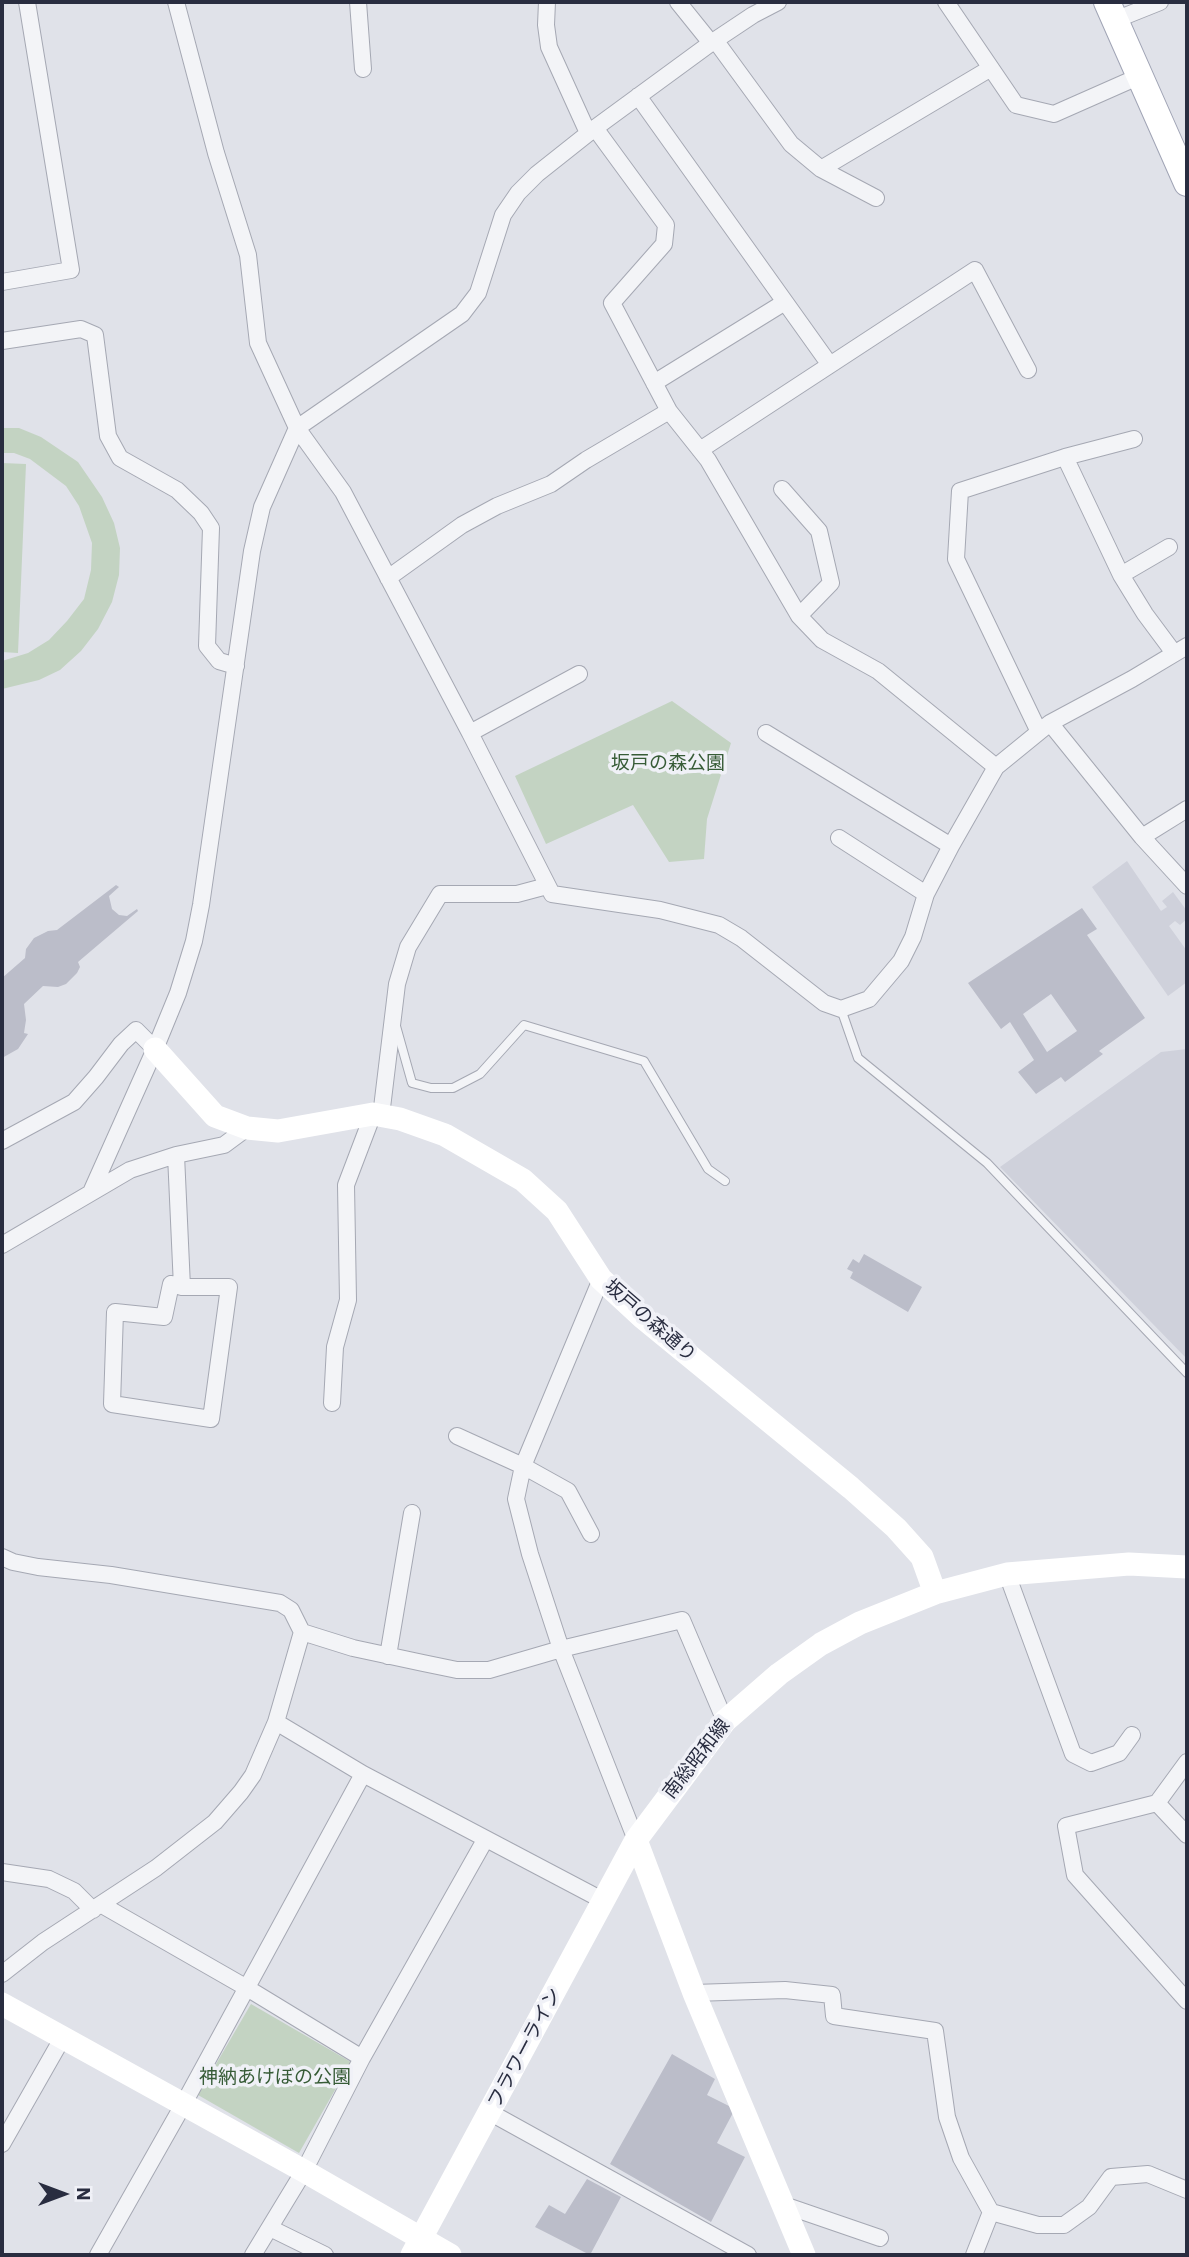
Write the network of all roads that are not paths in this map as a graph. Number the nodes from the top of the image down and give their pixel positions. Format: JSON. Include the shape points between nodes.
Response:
{"nodes":[{"id":1,"x":27,"y":2,"type":"edge"},
{"id":2,"x":176,"y":2,"type":"edge"},
{"id":3,"x":358,"y":2,"type":"edge"},
{"id":4,"x":547,"y":2,"type":"edge"},
{"id":5,"x":678,"y":2,"type":"edge"},
{"id":6,"x":779,"y":2,"type":"edge"},
{"id":7,"x":946,"y":2,"type":"edge"},
{"id":8,"x":1160,"y":2,"type":"edge"},
{"id":9,"x":1111,"y":11,"type":"edge"},
{"id":10,"x":713,"y":42,"type":"junction"},
{"id":11,"x":991,"y":68,"type":"junction"},
{"id":12,"x":363,"y":69,"type":"dead end"},
{"id":13,"x":1140,"y":76,"type":"junction"},
{"id":14,"x":638,"y":96,"type":"junction"},
{"id":15,"x":592,"y":130,"type":"junction"},
{"id":16,"x":821,"y":169,"type":"junction"},
{"id":17,"x":1187,"y":183,"type":"edge"},
{"id":18,"x":876,"y":198,"type":"dead end"},
{"id":19,"x":2,"y":282,"type":"edge"},
{"id":20,"x":785,"y":302,"type":"junction"},
{"id":21,"x":2,"y":341,"type":"edge"},
{"id":22,"x":830,"y":365,"type":"junction"},
{"id":23,"x":1028,"y":370,"type":"dead end"},
{"id":24,"x":654,"y":383,"type":"junction"},
{"id":25,"x":669,"y":411,"type":"junction"},
{"id":26,"x":297,"y":428,"type":"junction"},
{"id":27,"x":1133,"y":439,"type":"dead end"},
{"id":28,"x":700,"y":450,"type":"junction"},
{"id":29,"x":1065,"y":457,"type":"junction"},
{"id":30,"x":782,"y":489,"type":"dead end"},
{"id":31,"x":1169,"y":547,"type":"dead end"},
{"id":32,"x":1121,"y":575,"type":"junction"},
{"id":33,"x":388,"y":578,"type":"junction"},
{"id":34,"x":799,"y":616,"type":"junction"},
{"id":35,"x":1180,"y":650,"type":"edge"},
{"id":36,"x":236,"y":666,"type":"junction"},
{"id":37,"x":579,"y":674,"type":"dead end"},
{"id":38,"x":1045,"y":727,"type":"junction"},
{"id":39,"x":470,"y":733,"type":"junction"},
{"id":40,"x":766,"y":733,"type":"dead end"},
{"id":41,"x":996,"y":767,"type":"junction"},
{"id":42,"x":1187,"y":808,"type":"edge"},
{"id":43,"x":1142,"y":837,"type":"junction"},
{"id":44,"x":839,"y":838,"type":"dead end"},
{"id":45,"x":951,"y":846,"type":"junction"},
{"id":46,"x":547,"y":886,"type":"junction"},
{"id":47,"x":1187,"y":886,"type":"edge"},
{"id":48,"x":926,"y":894,"type":"junction"},
{"id":49,"x":841,"y":1009,"type":"junction"},
{"id":50,"x":394,"y":1018,"type":"junction"},
{"id":51,"x":155,"y":1049,"type":"junction"},
{"id":52,"x":377,"y":1115,"type":"junction"},
{"id":53,"x":247,"y":1128,"type":"junction"},
{"id":54,"x":2,"y":1141,"type":"edge"},
{"id":55,"x":176,"y":1155,"type":"junction"},
{"id":56,"x":725,"y":1181,"type":"dead end"},
{"id":57,"x":92,"y":1190,"type":"junction"},
{"id":58,"x":2,"y":1245,"type":"edge"},
{"id":59,"x":601,"y":1279,"type":"junction"},
{"id":60,"x":182,"y":1287,"type":"junction"},
{"id":61,"x":1187,"y":1373,"type":"edge"},
{"id":62,"x":332,"y":1403,"type":"dead end"},
{"id":63,"x":457,"y":1436,"type":"dead end"},
{"id":64,"x":523,"y":1466,"type":"junction"},
{"id":65,"x":412,"y":1513,"type":"dead end"},
{"id":66,"x":591,"y":1534,"type":"dead end"},
{"id":67,"x":2,"y":1557,"type":"edge"},
{"id":68,"x":1187,"y":1567,"type":"edge"},
{"id":69,"x":1007,"y":1574,"type":"junction"},
{"id":70,"x":935,"y":1593,"type":"junction"},
{"id":71,"x":302,"y":1632,"type":"junction"},
{"id":72,"x":561,"y":1649,"type":"junction"},
{"id":73,"x":388,"y":1656,"type":"junction"},
{"id":74,"x":276,"y":1721,"type":"junction"},
{"id":75,"x":725,"y":1721,"type":"junction"},
{"id":76,"x":1132,"y":1735,"type":"dead end"},
{"id":77,"x":1187,"y":1762,"type":"edge"},
{"id":78,"x":363,"y":1774,"type":"junction"},
{"id":79,"x":1157,"y":1803,"type":"junction"},
{"id":80,"x":1187,"y":1835,"type":"edge"},
{"id":81,"x":485,"y":1840,"type":"junction"},
{"id":82,"x":636,"y":1840,"type":"junction"},
{"id":83,"x":2,"y":1872,"type":"edge"},
{"id":84,"x":604,"y":1901,"type":"junction"},
{"id":85,"x":98,"y":1908,"type":"junction"},
{"id":86,"x":2,"y":1974,"type":"edge"},
{"id":87,"x":247,"y":1988,"type":"junction"},
{"id":88,"x":694,"y":1993,"type":"junction"},
{"id":89,"x":1187,"y":2001,"type":"edge"},
{"id":90,"x":2,"y":2004,"type":"edge"},
{"id":91,"x":63,"y":2038,"type":"junction"},
{"id":92,"x":362,"y":2058,"type":"junction"},
{"id":93,"x":183,"y":2105,"type":"junction"},
{"id":94,"x":491,"y":2113,"type":"junction"},
{"id":95,"x":2,"y":2144,"type":"edge"},
{"id":96,"x":304,"y":2171,"type":"junction"},
{"id":97,"x":1187,"y":2190,"type":"edge"},
{"id":98,"x":783,"y":2205,"type":"junction"},
{"id":99,"x":990,"y":2212,"type":"junction"},
{"id":100,"x":270,"y":2228,"type":"junction"},
{"id":101,"x":880,"y":2238,"type":"dead end"},
{"id":102,"x":417,"y":2247,"type":"edge"},
{"id":103,"x":98,"y":2255,"type":"edge"},
{"id":104,"x":253,"y":2255,"type":"edge"},
{"id":105,"x":325,"y":2255,"type":"edge"},
{"id":106,"x":450,"y":2255,"type":"edge"},
{"id":107,"x":748,"y":2255,"type":"edge"},
{"id":108,"x":804,"y":2255,"type":"edge"},
{"id":109,"x":974,"y":2255,"type":"edge"}],
"edges":[{"from":1,"to":19,"type":"street","via":[[71,270]]},
{"from":2,"to":26,"type":"street","via":[[247,255],[258,343]]},
{"from":3,"to":12,"type":"street"},
{"from":4,"to":15,"type":"street","via":[[550,47]]},
{"from":5,"to":10,"type":"street"},
{"from":6,"to":10,"type":"street"},
{"from":7,"to":11,"type":"street"},
{"from":8,"to":9,"type":"street"},
{"from":9,"to":13,"type":"main road"},
{"from":10,"to":14,"type":"street"},
{"from":10,"to":16,"type":"street","via":[[791,144]]},
{"from":11,"to":13,"type":"street","via":[[1016,105],[1054,114]]},
{"from":11,"to":16,"type":"street"},
{"from":13,"to":17,"type":"main road"},
{"from":14,"to":15,"type":"street"},
{"from":14,"to":20,"type":"street"},
{"from":15,"to":24,"type":"street","via":[[667,225],[664,244],[612,303]]},
{"from":15,"to":26,"type":"street","via":[[518,192],[503,215],[478,293],[462,314]]},
{"from":16,"to":18,"type":"street"},
{"from":20,"to":22,"type":"street"},
{"from":20,"to":24,"type":"street"},
{"from":21,"to":36,"type":"street","via":[[81,329],[95,335],[108,436],[120,457],[177,490],[211,528],[207,646],[219,661]]},
{"from":22,"to":23,"type":"street","via":[[975,270]]},
{"from":22,"to":28,"type":"street"},
{"from":24,"to":25,"type":"street"},
{"from":25,"to":28,"type":"street"},
{"from":25,"to":33,"type":"street","via":[[551,484],[462,525]]},
{"from":26,"to":33,"type":"street","via":[[343,492]]},
{"from":26,"to":36,"type":"street","via":[[262,507]]},
{"from":27,"to":29,"type":"street"},
{"from":28,"to":34,"type":"street"},
{"from":29,"to":32,"type":"street"},
{"from":29,"to":38,"type":"street","via":[[960,491],[956,559]]},
{"from":30,"to":34,"type":"street","via":[[819,531],[831,583]]},
{"from":31,"to":32,"type":"street"},
{"from":32,"to":35,"type":"street","via":[[1145,614]]},
{"from":33,"to":39,"type":"street"},
{"from":34,"to":41,"type":"street","via":[[822,640],[878,671]]},
{"from":35,"to":38,"type":"street"},
{"from":36,"to":51,"type":"street","via":[[196,929],[178,993]]},
{"from":37,"to":39,"type":"street"},
{"from":38,"to":41,"type":"street"},
{"from":38,"to":43,"type":"street"},
{"from":39,"to":46,"type":"street"},
{"from":40,"to":45,"type":"street"},
{"from":41,"to":45,"type":"street"},
{"from":42,"to":43,"type":"street"},
{"from":43,"to":47,"type":"street"},
{"from":44,"to":48,"type":"street"},
{"from":45,"to":48,"type":"street"},
{"from":46,"to":49,"type":"street","via":[[552,894],[660,910],[719,925],[824,1003]]},
{"from":46,"to":50,"type":"street","via":[[517,894],[440,894],[408,947],[397,984]]},
{"from":48,"to":49,"type":"street","via":[[901,961],[869,999]]},
{"from":49,"to":61,"type":"lane","via":[[858,1058],[986,1163]]},
{"from":50,"to":52,"type":"street"},
{"from":50,"to":56,"type":"lane","via":[[412,1083],[431,1088],[453,1088],[480,1074],[524,1025],[644,1061],[708,1169]]},
{"from":51,"to":53,"type":"street","name":"坂戸の森通り","via":[[215,1116]]},
{"from":51,"to":54,"type":"street","via":[[136,1030],[74,1102]]},
{"from":51,"to":57,"type":"street"},
{"from":52,"to":53,"type":"street","name":"坂戸の森通り","via":[[278,1131]]},
{"from":52,"to":59,"type":"street","name":"坂戸の森通り","via":[[445,1135],[523,1180],[557,1211]]},
{"from":52,"to":62,"type":"street","via":[[346,1185],[348,1300],[335,1347]]},
{"from":53,"to":55,"type":"street","via":[[224,1145]]},
{"from":55,"to":57,"type":"street","via":[[130,1170]]},
{"from":55,"to":60,"type":"street"},
{"from":57,"to":58,"type":"street"},
{"from":59,"to":64,"type":"street"},
{"from":59,"to":70,"type":"street","name":"坂戸の森通り","via":[[896,1528],[922,1557]]},
{"from":60,"to":60,"type":"street","via":[[171,1284],[164,1317],[115,1312],[112,1404],[211,1419],[229,1287]]},
{"from":63,"to":64,"type":"street"},
{"from":64,"to":66,"type":"street","via":[[568,1491]]},
{"from":64,"to":72,"type":"street","via":[[516,1499]]},
{"from":65,"to":73,"type":"street"},
{"from":67,"to":71,"type":"street","via":[[38,1567],[111,1574],[280,1603],[291,1610]]},
{"from":68,"to":69,"type":"street","name":"南総昭和線","via":[[1129,1564]]},
{"from":69,"to":70,"type":"street","name":"南総昭和線"},
{"from":69,"to":76,"type":"street","via":[[1073,1754],[1091,1763],[1119,1753]]},
{"from":70,"to":75,"type":"street","name":"南総昭和線","via":[[821,1644]]},
{"from":71,"to":73,"type":"street"},
{"from":71,"to":74,"type":"street"},
{"from":72,"to":73,"type":"street","via":[[489,1670],[457,1670]]},
{"from":72,"to":75,"type":"street","via":[[682,1620]]},
{"from":72,"to":82,"type":"street"},
{"from":74,"to":78,"type":"street"},
{"from":74,"to":85,"type":"street","via":[[253,1775],[215,1822]]},
{"from":75,"to":82,"type":"street","name":"南総昭和線"},
{"from":77,"to":79,"type":"street"},
{"from":78,"to":81,"type":"street"},
{"from":78,"to":87,"type":"street"},
{"from":79,"to":80,"type":"street"},
{"from":79,"to":89,"type":"street","via":[[1066,1826],[1075,1875]]},
{"from":81,"to":84,"type":"street"},
{"from":81,"to":92,"type":"street"},
{"from":82,"to":84,"type":"street","name":"フラワーライン"},
{"from":82,"to":88,"type":"street"},
{"from":83,"to":85,"type":"street","via":[[49,1879]]},
{"from":84,"to":94,"type":"street","name":"フラワーライン"},
{"from":85,"to":86,"type":"street"},
{"from":85,"to":87,"type":"street"},
{"from":87,"to":92,"type":"street"},
{"from":87,"to":93,"type":"street"},
{"from":88,"to":98,"type":"street"},
{"from":88,"to":99,"type":"street","via":[[785,1990],[832,1995],[834,2016],[935,2031],[947,2118],[961,2158]]},
{"from":90,"to":91,"type":"street"},
{"from":91,"to":93,"type":"street"},
{"from":91,"to":95,"type":"street"},
{"from":92,"to":96,"type":"street"},
{"from":93,"to":96,"type":"street"},
{"from":93,"to":103,"type":"street"},
{"from":94,"to":102,"type":"street","name":"フラワーライン"},
{"from":94,"to":107,"type":"street"},
{"from":96,"to":100,"type":"street"},
{"from":96,"to":102,"type":"street"},
{"from":97,"to":99,"type":"street","via":[[1148,2174],[1111,2177],[1089,2207],[1064,2225],[1038,2225]]},
{"from":98,"to":101,"type":"street"},
{"from":98,"to":108,"type":"street"},
{"from":99,"to":109,"type":"street"},
{"from":100,"to":104,"type":"street"},
{"from":100,"to":105,"type":"street"},
{"from":102,"to":106,"type":"street"}]}
